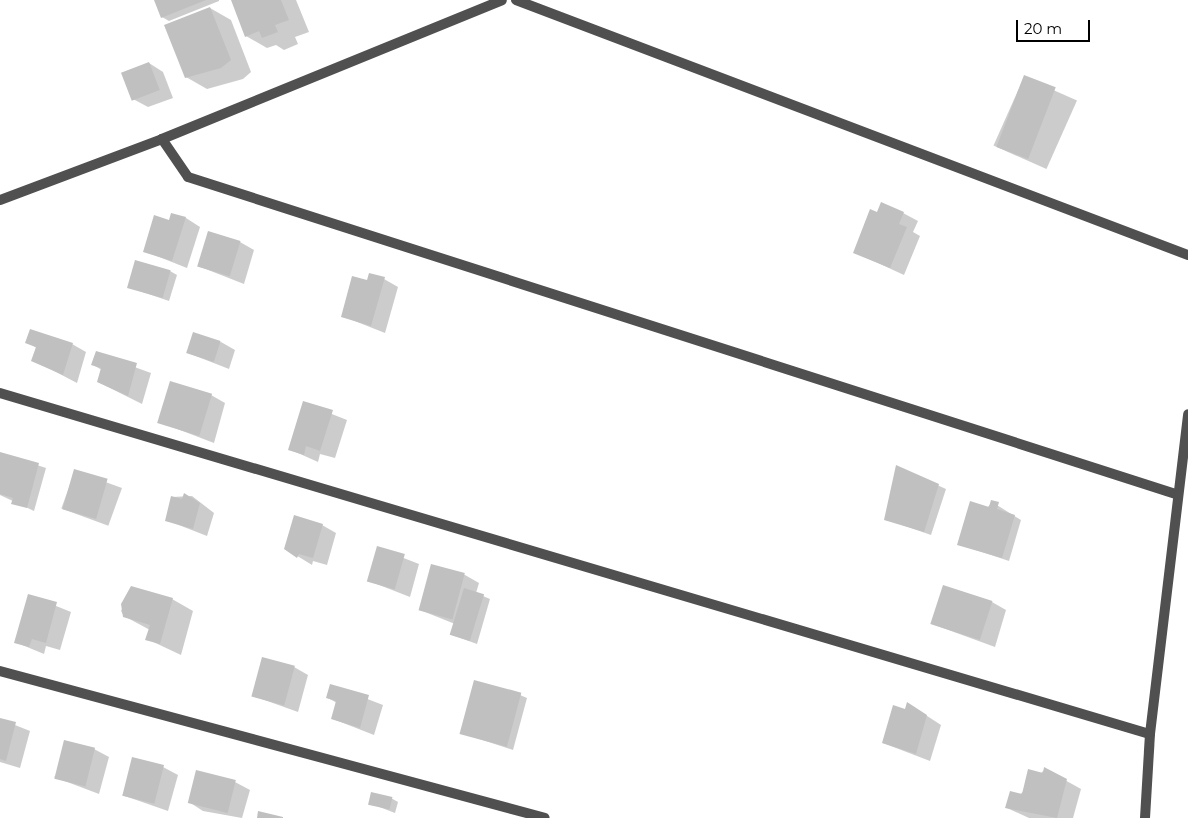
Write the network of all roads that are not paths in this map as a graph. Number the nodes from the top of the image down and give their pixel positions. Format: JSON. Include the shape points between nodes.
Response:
{"nodes":[{"id":1,"x":502,"y":0,"type":"edge"},
{"id":2,"x":516,"y":0,"type":"edge"},
{"id":3,"x":162,"y":139,"type":"junction"},
{"id":4,"x":0,"y":200,"type":"edge"},
{"id":5,"x":1188,"y":255,"type":"edge"},
{"id":6,"x":0,"y":393,"type":"edge"},
{"id":7,"x":1188,"y":414,"type":"edge"},
{"id":8,"x":1176,"y":494,"type":"junction"},
{"id":9,"x":0,"y":671,"type":"edge"},
{"id":10,"x":1150,"y":734,"type":"junction"},
{"id":11,"x":545,"y":818,"type":"edge"},
{"id":12,"x":1145,"y":818,"type":"edge"}],
"edges":[{"from":1,"to":3,"type":"lane"},
{"from":2,"to":5,"type":"lane"},
{"from":3,"to":4,"type":"lane"},
{"from":3,"to":8,"type":"lane","via":[[188,177]]},
{"from":6,"to":10,"type":"lane"},
{"from":7,"to":8,"type":"lane"},
{"from":8,"to":10,"type":"lane"},
{"from":9,"to":11,"type":"lane"},
{"from":10,"to":12,"type":"lane"}]}
